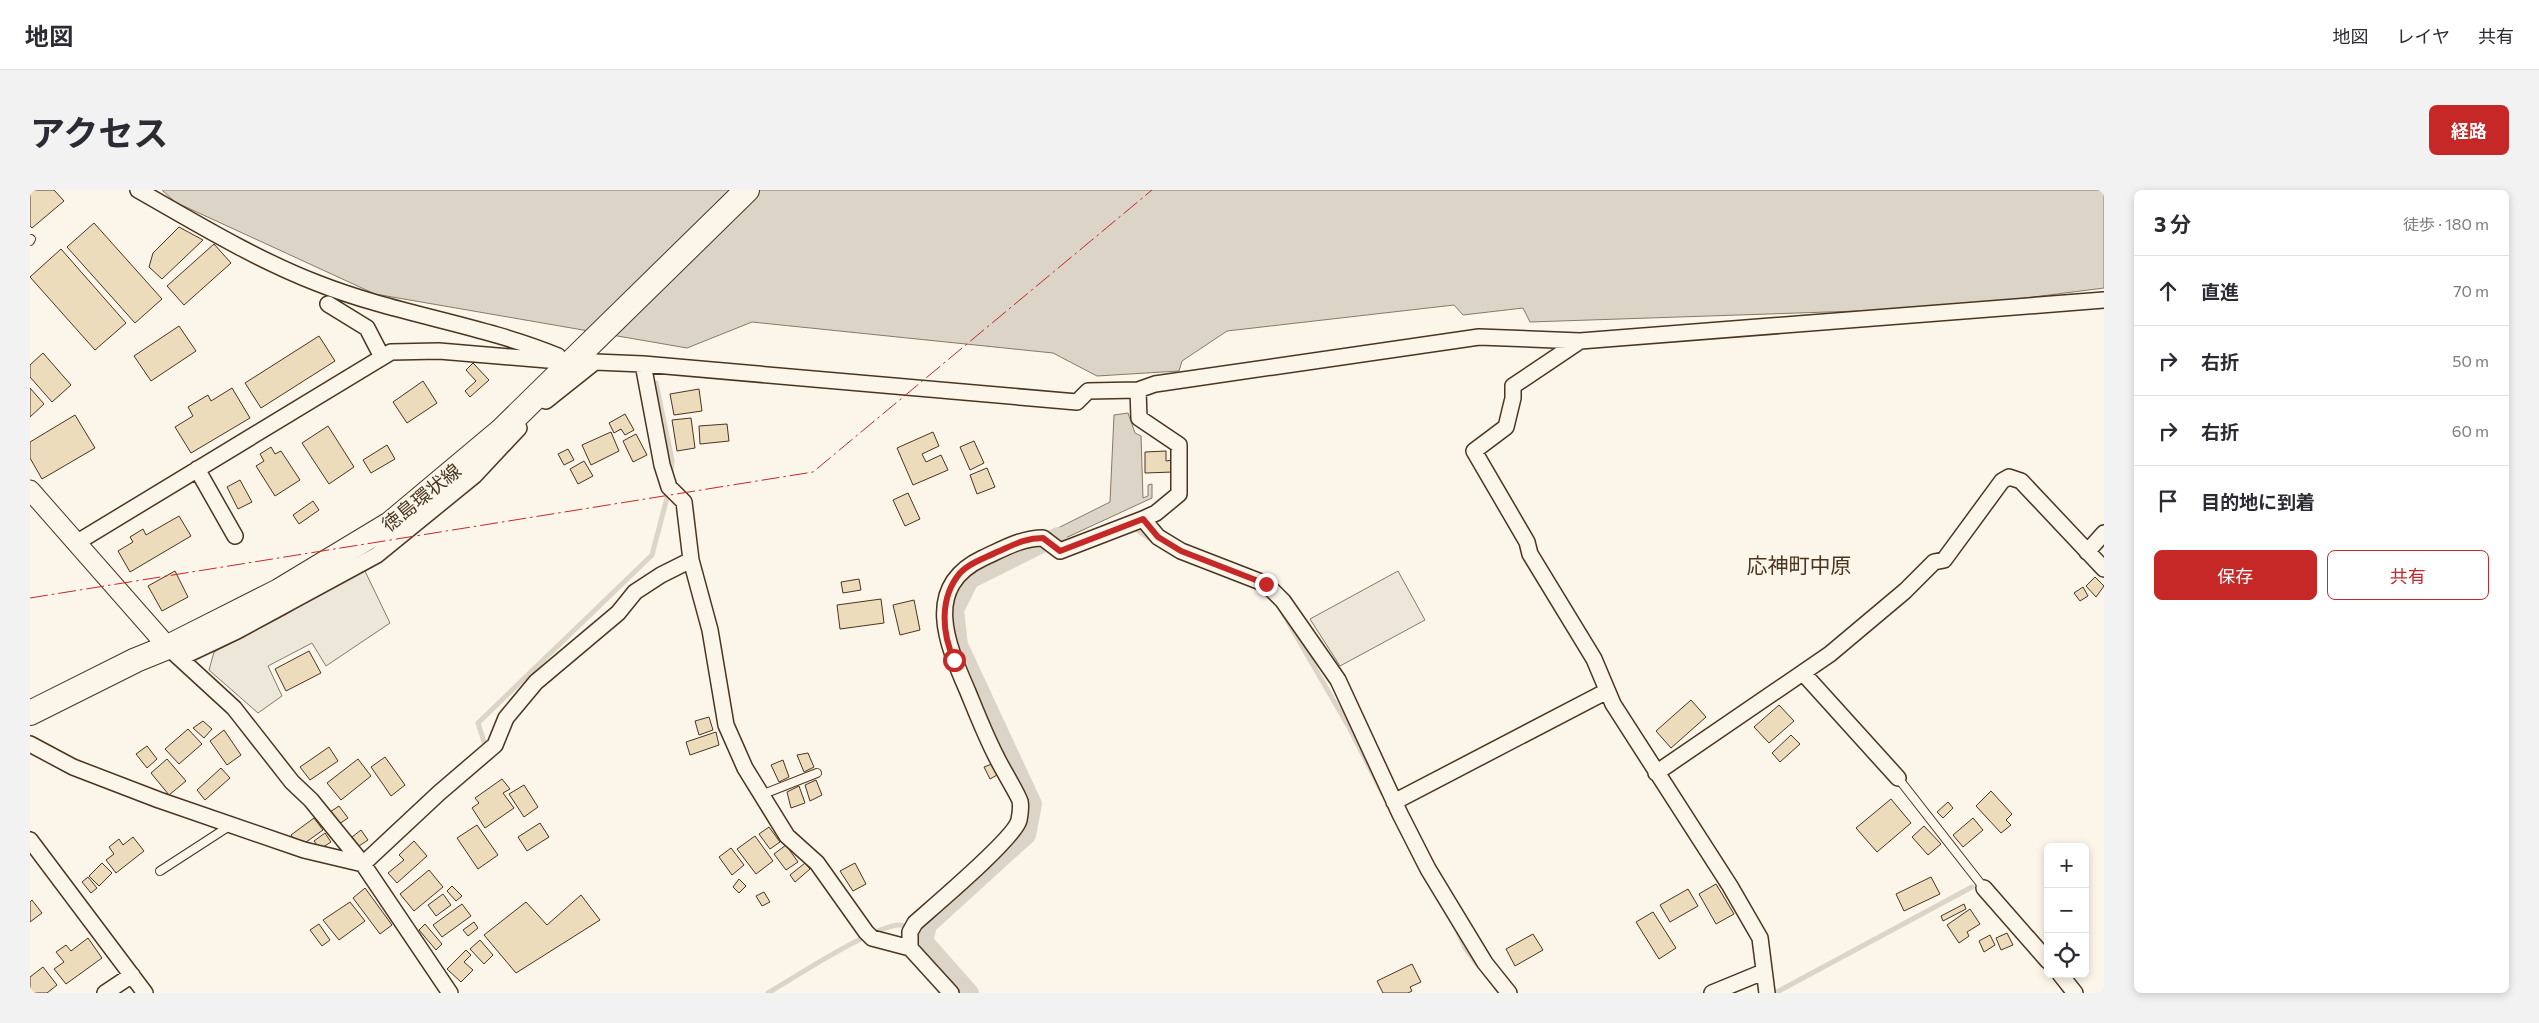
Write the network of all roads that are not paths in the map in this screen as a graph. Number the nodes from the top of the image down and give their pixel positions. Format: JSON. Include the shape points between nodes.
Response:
{"nodes":[{"id":1,"x":138,"y":190,"type":"edge"},
{"id":2,"x":747,"y":190,"type":"edge"},
{"id":3,"x":2104,"y":300,"type":"edge"},
{"id":4,"x":328,"y":304,"type":"dead end"},
{"id":5,"x":1580,"y":341,"type":"junction"},
{"id":6,"x":382,"y":357,"type":"junction"},
{"id":7,"x":571,"y":362,"type":"junction"},
{"id":8,"x":643,"y":364,"type":"junction"},
{"id":9,"x":1138,"y":390,"type":"junction"},
{"id":10,"x":197,"y":469,"type":"junction"},
{"id":11,"x":30,"y":490,"type":"edge"},
{"id":12,"x":1143,"y":519,"type":"junction"},
{"id":13,"x":2104,"y":534,"type":"edge"},
{"id":14,"x":235,"y":536,"type":"dead end"},
{"id":15,"x":76,"y":542,"type":"junction"},
{"id":16,"x":2087,"y":552,"type":"junction"},
{"id":17,"x":691,"y":560,"type":"junction"},
{"id":18,"x":2104,"y":569,"type":"edge"},
{"id":19,"x":174,"y":653,"type":"junction"},
{"id":20,"x":1803,"y":673,"type":"junction"},
{"id":21,"x":1607,"y":691,"type":"junction"},
{"id":22,"x":30,"y":713,"type":"edge"},
{"id":23,"x":30,"y":744,"type":"edge"},
{"id":24,"x":45,"y":752,"type":"junction"},
{"id":25,"x":30,"y":759,"type":"edge"},
{"id":26,"x":817,"y":773,"type":"dead end"},
{"id":27,"x":1656,"y":773,"type":"junction"},
{"id":28,"x":1898,"y":778,"type":"joint"},
{"id":29,"x":761,"y":795,"type":"junction"},
{"id":30,"x":1394,"y":802,"type":"junction"},
{"id":31,"x":231,"y":825,"type":"junction"},
{"id":32,"x":30,"y":840,"type":"edge"},
{"id":33,"x":363,"y":864,"type":"junction"},
{"id":34,"x":160,"y":871,"type":"dead end"},
{"id":35,"x":1984,"y":888,"type":"joint"},
{"id":36,"x":910,"y":948,"type":"junction"},
{"id":37,"x":2044,"y":956,"type":"edge"},
{"id":38,"x":1763,"y":972,"type":"junction"},
{"id":39,"x":132,"y":975,"type":"junction"},
{"id":40,"x":2063,"y":978,"type":"edge"},
{"id":41,"x":105,"y":993,"type":"edge"},
{"id":42,"x":145,"y":993,"type":"edge"},
{"id":43,"x":450,"y":993,"type":"edge"},
{"id":44,"x":951,"y":993,"type":"edge"},
{"id":45,"x":1509,"y":993,"type":"edge"},
{"id":46,"x":1712,"y":993,"type":"edge"},
{"id":47,"x":1767,"y":993,"type":"edge"},
{"id":48,"x":2075,"y":993,"type":"edge"}],
"edges":[{"from":1,"to":7,"type":"street","via":[[218,235],[316,283],[378,304],[525,343]]},
{"from":2,"to":7,"type":"main road","name":"徳島環状線"},
{"from":3,"to":5,"type":"street"},
{"from":4,"to":6,"type":"street","via":[[367,328]]},
{"from":5,"to":9,"type":"street","via":[[1479,337],[1156,384]]},
{"from":5,"to":21,"type":"street","via":[[1513,386],[1506,428],[1474,451],[1527,542],[1530,554],[1594,659]]},
{"from":6,"to":7,"type":"street","via":[[391,352],[439,351]]},
{"from":6,"to":10,"type":"street"},
{"from":7,"to":19,"type":"main road","name":"徳島環状線","via":[[500,431],[390,524]]},
{"from":8,"to":9,"type":"street","via":[[1077,402],[1088,391]]},
{"from":8,"to":17,"type":"street","via":[[668,487],[684,502]]},
{"from":8,"to":19,"type":"street","via":[[594,362],[546,401],[474,476],[377,554],[237,630]]},
{"from":9,"to":12,"type":"street","via":[[1139,418],[1179,445],[1179,494]]},
{"from":10,"to":14,"type":"street"},
{"from":10,"to":15,"type":"street"},
{"from":11,"to":15,"type":"street"},
{"from":12,"to":30,"type":"street","via":[[1158,537],[1181,551],[1266,584],[1282,601],[1338,680]]},
{"from":12,"to":36,"type":"street","via":[[1060,551],[1048,542],[1026,538],[979,560],[960,573],[944,606],[948,647],[991,748],[1020,800],[1019,822],[912,928]]},
{"from":13,"to":16,"type":"street"},
{"from":15,"to":19,"type":"street"},
{"from":16,"to":18,"type":"street"},
{"from":16,"to":20,"type":"street","via":[[2021,481],[2008,477],[1944,560],[1934,562],[1905,591]]},
{"from":17,"to":29,"type":"street","via":[[710,630],[726,725],[744,768]]},
{"from":17,"to":33,"type":"street","via":[[635,592],[618,613],[536,682],[506,718],[495,745]]},
{"from":19,"to":22,"type":"main road","name":"徳島環状線","via":[[136,660]]},
{"from":19,"to":33,"type":"street","via":[[234,708]]},
{"from":20,"to":27,"type":"street"},
{"from":20,"to":28,"type":"street"},
{"from":21,"to":27,"type":"street"},
{"from":21,"to":30,"type":"street"},
{"from":23,"to":24,"type":"street"},
{"from":24,"to":25,"type":"street"},
{"from":24,"to":31,"type":"street","via":[[73,768]]},
{"from":26,"to":29,"type":"lane"},
{"from":27,"to":38,"type":"street","via":[[1760,938]]},
{"from":28,"to":35,"type":"lane"},
{"from":29,"to":36,"type":"street","via":[[787,836],[817,862],[869,935]]},
{"from":30,"to":45,"type":"street","via":[[1428,869],[1485,963]]},
{"from":31,"to":33,"type":"street","via":[[304,850]]},
{"from":31,"to":34,"type":"lane"},
{"from":32,"to":39,"type":"street"},
{"from":33,"to":43,"type":"street"},
{"from":35,"to":37,"type":"street"},
{"from":36,"to":44,"type":"street"},
{"from":38,"to":46,"type":"street"},
{"from":38,"to":47,"type":"street"},
{"from":39,"to":41,"type":"street"},
{"from":39,"to":42,"type":"street"},
{"from":40,"to":48,"type":"street"}]}
